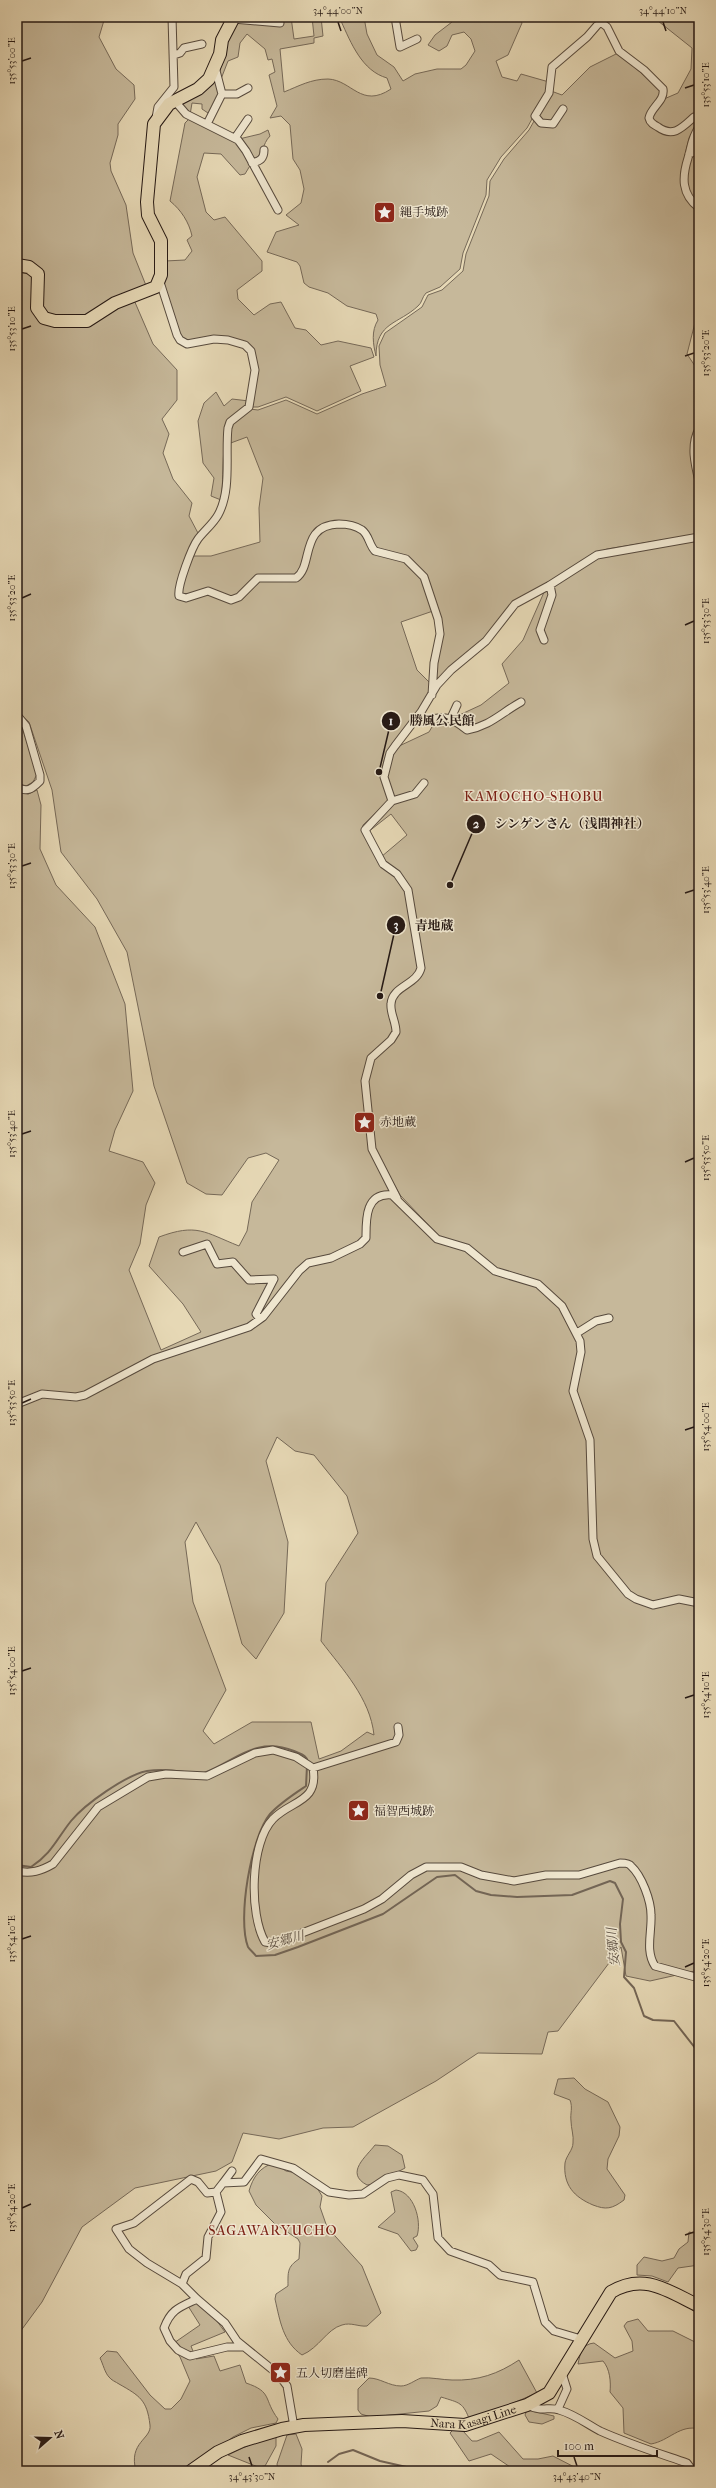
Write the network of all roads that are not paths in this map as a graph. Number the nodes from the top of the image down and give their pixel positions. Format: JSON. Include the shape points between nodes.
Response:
{"nodes":[{"id":1,"x":172,"y":17,"type":"edge"},
{"id":2,"x":411,"y":17,"type":"edge"},
{"id":3,"x":594,"y":17,"type":"edge"},
{"id":4,"x":233,"y":18,"type":"edge"},
{"id":5,"x":395,"y":18,"type":"edge"},
{"id":6,"x":600,"y":22,"type":"junction"},
{"id":7,"x":280,"y":23,"type":"dead end"},
{"id":8,"x":417,"y":40,"type":"dead end"},
{"id":9,"x":202,"y":44,"type":"dead end"},
{"id":10,"x":174,"y":54,"type":"junction"},
{"id":11,"x":215,"y":67,"type":"junction"},
{"id":12,"x":248,"y":88,"type":"dead end"},
{"id":13,"x":222,"y":94,"type":"junction"},
{"id":14,"x":174,"y":100,"type":"junction"},
{"id":15,"x":563,"y":109,"type":"dead end"},
{"id":16,"x":699,"y":118,"type":"edge"},
{"id":17,"x":248,"y":119,"type":"dead end"},
{"id":18,"x":154,"y":124,"type":"junction"},
{"id":19,"x":207,"y":124,"type":"junction"},
{"id":20,"x":699,"y":127,"type":"edge"},
{"id":21,"x":235,"y":138,"type":"junction"},
{"id":22,"x":264,"y":150,"type":"dead end"},
{"id":23,"x":699,"y":150,"type":"edge"},
{"id":24,"x":689,"y":154,"type":"junction"},
{"id":25,"x":252,"y":163,"type":"junction"},
{"id":26,"x":699,"y":208,"type":"edge"},
{"id":27,"x":278,"y":210,"type":"dead end"},
{"id":28,"x":17,"y":265,"type":"edge"},
{"id":29,"x":160,"y":282,"type":"junction"},
{"id":30,"x":699,"y":429,"type":"edge"},
{"id":31,"x":698,"y":455,"type":"edge"},
{"id":32,"x":699,"y":481,"type":"edge"},
{"id":33,"x":699,"y":537,"type":"edge"},
{"id":34,"x":550,"y":585,"type":"junction"},
{"id":35,"x":544,"y":640,"type":"dead end"},
{"id":36,"x":432,"y":695,"type":"junction"},
{"id":37,"x":520,"y":702,"type":"dead end"},
{"id":38,"x":457,"y":705,"type":"dead end"},
{"id":39,"x":17,"y":715,"type":"edge"},
{"id":40,"x":451,"y":718,"type":"junction"},
{"id":41,"x":415,"y":720,"type":"junction"},
{"id":42,"x":424,"y":783,"type":"dead end"},
{"id":43,"x":17,"y":788,"type":"edge"},
{"id":44,"x":392,"y":801,"type":"junction"},
{"id":45,"x":397,"y":1198,"type":"junction"},
{"id":46,"x":183,"y":1252,"type":"dead end"},
{"id":47,"x":609,"y":1318,"type":"dead end"},
{"id":48,"x":260,"y":1319,"type":"junction"},
{"id":49,"x":577,"y":1333,"type":"junction"},
{"id":50,"x":17,"y":1404,"type":"edge"},
{"id":51,"x":699,"y":1603,"type":"edge"},
{"id":52,"x":398,"y":1727,"type":"dead end"},
{"id":53,"x":312,"y":1767,"type":"junction"},
{"id":54,"x":17,"y":1871,"type":"edge"},
{"id":55,"x":699,"y":1978,"type":"edge"},
{"id":56,"x":232,"y":2171,"type":"dead end"},
{"id":57,"x":223,"y":2183,"type":"junction"},
{"id":58,"x":216,"y":2192,"type":"junction"},
{"id":59,"x":182,"y":2284,"type":"junction"},
{"id":60,"x":197,"y":2299,"type":"junction"},
{"id":61,"x":699,"y":2306,"type":"edge"},
{"id":62,"x":581,"y":2339,"type":"junction"},
{"id":63,"x":243,"y":2347,"type":"junction"},
{"id":64,"x":562,"y":2373,"type":"junction"},
{"id":65,"x":527,"y":2405,"type":"junction"},
{"id":66,"x":558,"y":2409,"type":"junction"},
{"id":67,"x":294,"y":2427,"type":"junction"},
{"id":68,"x":191,"y":2471,"type":"edge"},
{"id":69,"x":693,"y":2471,"type":"edge"}],
"edges":[{"from":1,"to":10,"type":"street"},
{"from":2,"to":5,"type":"street"},
{"from":3,"to":6,"type":"street"},
{"from":4,"to":7,"type":"street"},
{"from":4,"to":11,"type":"main road","via":[[222,40]]},
{"from":5,"to":8,"type":"street","via":[[400,47]]},
{"from":6,"to":15,"type":"street","via":[[587,37],[552,67],[549,93],[535,116],[541,123],[553,124]]},
{"from":6,"to":16,"type":"street","via":[[609,31],[619,52],[644,70],[663,89],[663,95],[650,114],[650,121],[670,133],[680,129],[694,117]]},
{"from":9,"to":10,"type":"street","via":[[184,48],[180,53]]},
{"from":10,"to":18,"type":"street","via":[[173,91],[158,107]]},
{"from":11,"to":13,"type":"street"},
{"from":11,"to":14,"type":"main road","via":[[204,85]]},
{"from":12,"to":13,"type":"street","via":[[237,94]]},
{"from":13,"to":19,"type":"street"},
{"from":14,"to":18,"type":"main road"},
{"from":14,"to":19,"type":"street","via":[[186,114]]},
{"from":17,"to":21,"type":"street"},
{"from":18,"to":29,"type":"main road","via":[[147,202],[148,215],[161,241]]},
{"from":19,"to":21,"type":"street"},
{"from":20,"to":24,"type":"street","via":[[691,138]]},
{"from":21,"to":25,"type":"street","via":[[244,147]]},
{"from":22,"to":25,"type":"street","via":[[264,156]]},
{"from":23,"to":24,"type":"street"},
{"from":24,"to":26,"type":"street","via":[[683,180],[690,198]]},
{"from":25,"to":27,"type":"street"},
{"from":28,"to":29,"type":"main road","via":[[29,267],[38,274],[37,308],[44,318],[55,321],[87,321],[115,303],[149,291]]},
{"from":29,"to":36,"type":"street","via":[[180,340],[187,344],[214,340],[237,342],[251,351],[254,362],[249,407],[234,418],[228,428],[226,482],[220,509],[193,547],[178,586],[179,596],[186,598],[208,592],[231,600],[239,597],[258,578],[296,578],[300,574],[309,544],[319,532],[337,524],[359,528],[366,534],[376,551],[406,559],[424,577],[438,619],[440,634],[434,662]]},
{"from":30,"to":31,"type":"street","via":[[694,440]]},
{"from":31,"to":32,"type":"street"},
{"from":33,"to":34,"type":"street","via":[[597,554]]},
{"from":34,"to":35,"type":"street","via":[[552,595],[540,627]]},
{"from":34,"to":36,"type":"street","via":[[515,604],[486,641],[451,670]]},
{"from":36,"to":41,"type":"street"},
{"from":37,"to":40,"type":"street","via":[[501,713],[495,721],[480,728],[467,730]]},
{"from":38,"to":40,"type":"street"},
{"from":39,"to":43,"type":"street","via":[[26,726],[40,775],[40,781],[32,789],[24,791]]},
{"from":40,"to":41,"type":"street"},
{"from":41,"to":44,"type":"street","via":[[390,753],[385,781]]},
{"from":42,"to":44,"type":"street","via":[[415,794]]},
{"from":44,"to":45,"type":"street","via":[[365,830],[383,864],[397,874],[408,890],[422,968],[418,977],[393,998],[391,1007],[396,1032],[371,1058],[365,1081],[372,1149]]},
{"from":45,"to":48,"type":"street","via":[[385,1195],[375,1199],[366,1212],[366,1238],[331,1258],[308,1263],[299,1270]]},
{"from":45,"to":49,"type":"street","via":[[437,1239],[467,1248],[495,1271],[527,1280],[548,1291],[562,1306]]},
{"from":46,"to":48,"type":"street","via":[[207,1244],[217,1264],[233,1262],[249,1280],[274,1280],[256,1314]]},
{"from":47,"to":49,"type":"street","via":[[596,1321]]},
{"from":48,"to":50,"type":"street","via":[[249,1327],[153,1359],[85,1395],[76,1397],[42,1394]]},
{"from":49,"to":51,"type":"street","via":[[581,1352],[573,1391],[590,1440],[593,1539],[597,1556],[628,1594],[636,1599],[653,1605],[679,1599]]},
{"from":52,"to":53,"type":"street","via":[[399,1735],[396,1742]]},
{"from":53,"to":54,"type":"street","via":[[274,1750],[248,1756],[207,1776],[166,1774],[148,1777],[98,1807],[53,1864],[43,1870],[28,1873]]},
{"from":53,"to":55,"type":"street","via":[[313,1788],[302,1801],[273,1818],[264,1833],[259,1850],[254,1894],[260,1934],[266,1942],[284,1940],[364,1908],[382,1899],[411,1875],[426,1867],[461,1867],[481,1875],[514,1881],[546,1875],[578,1875],[626,1863],[631,1866],[643,1886],[651,1913],[650,1958],[655,1966]]},
{"from":56,"to":57,"type":"street"},
{"from":57,"to":58,"type":"street"},
{"from":57,"to":62,"type":"street","via":[[244,2182],[261,2159],[293,2168],[329,2192],[350,2195],[363,2194],[387,2178],[399,2175],[423,2180],[433,2194],[438,2238],[450,2251],[489,2265],[500,2275],[533,2282],[545,2322],[554,2332]]},
{"from":58,"to":59,"type":"street","via":[[221,2212],[208,2237],[206,2258],[186,2274]]},
{"from":58,"to":59,"type":"street","via":[[206,2193],[198,2182],[191,2179],[134,2222],[116,2229],[129,2249]]},
{"from":59,"to":60,"type":"street"},
{"from":60,"to":63,"type":"street","via":[[225,2323]]},
{"from":60,"to":63,"type":"street","via":[[168,2316],[164,2328],[178,2350],[190,2356],[227,2347]]},
{"from":61,"to":62,"type":"main road","name":"Nara Kasagi Line","via":[[646,2283],[627,2283],[611,2292]]},
{"from":62,"to":64,"type":"main road","name":"Nara Kasagi Line"},
{"from":63,"to":67,"type":"street","via":[[271,2368],[287,2386]]},
{"from":64,"to":65,"type":"main road","name":"Nara Kasagi Line","via":[[549,2393]]},
{"from":64,"to":66,"type":"street","via":[[567,2389]]},
{"from":65,"to":66,"type":"street","via":[[538,2410]]},
{"from":65,"to":67,"type":"main road","name":"Nara Kasagi Line","via":[[465,2425],[402,2421]]},
{"from":66,"to":69,"type":"street","via":[[621,2440],[687,2463]]},
{"from":67,"to":68,"type":"main road","name":"Nara Kasagi Line","via":[[242,2440],[218,2452]]}]}
